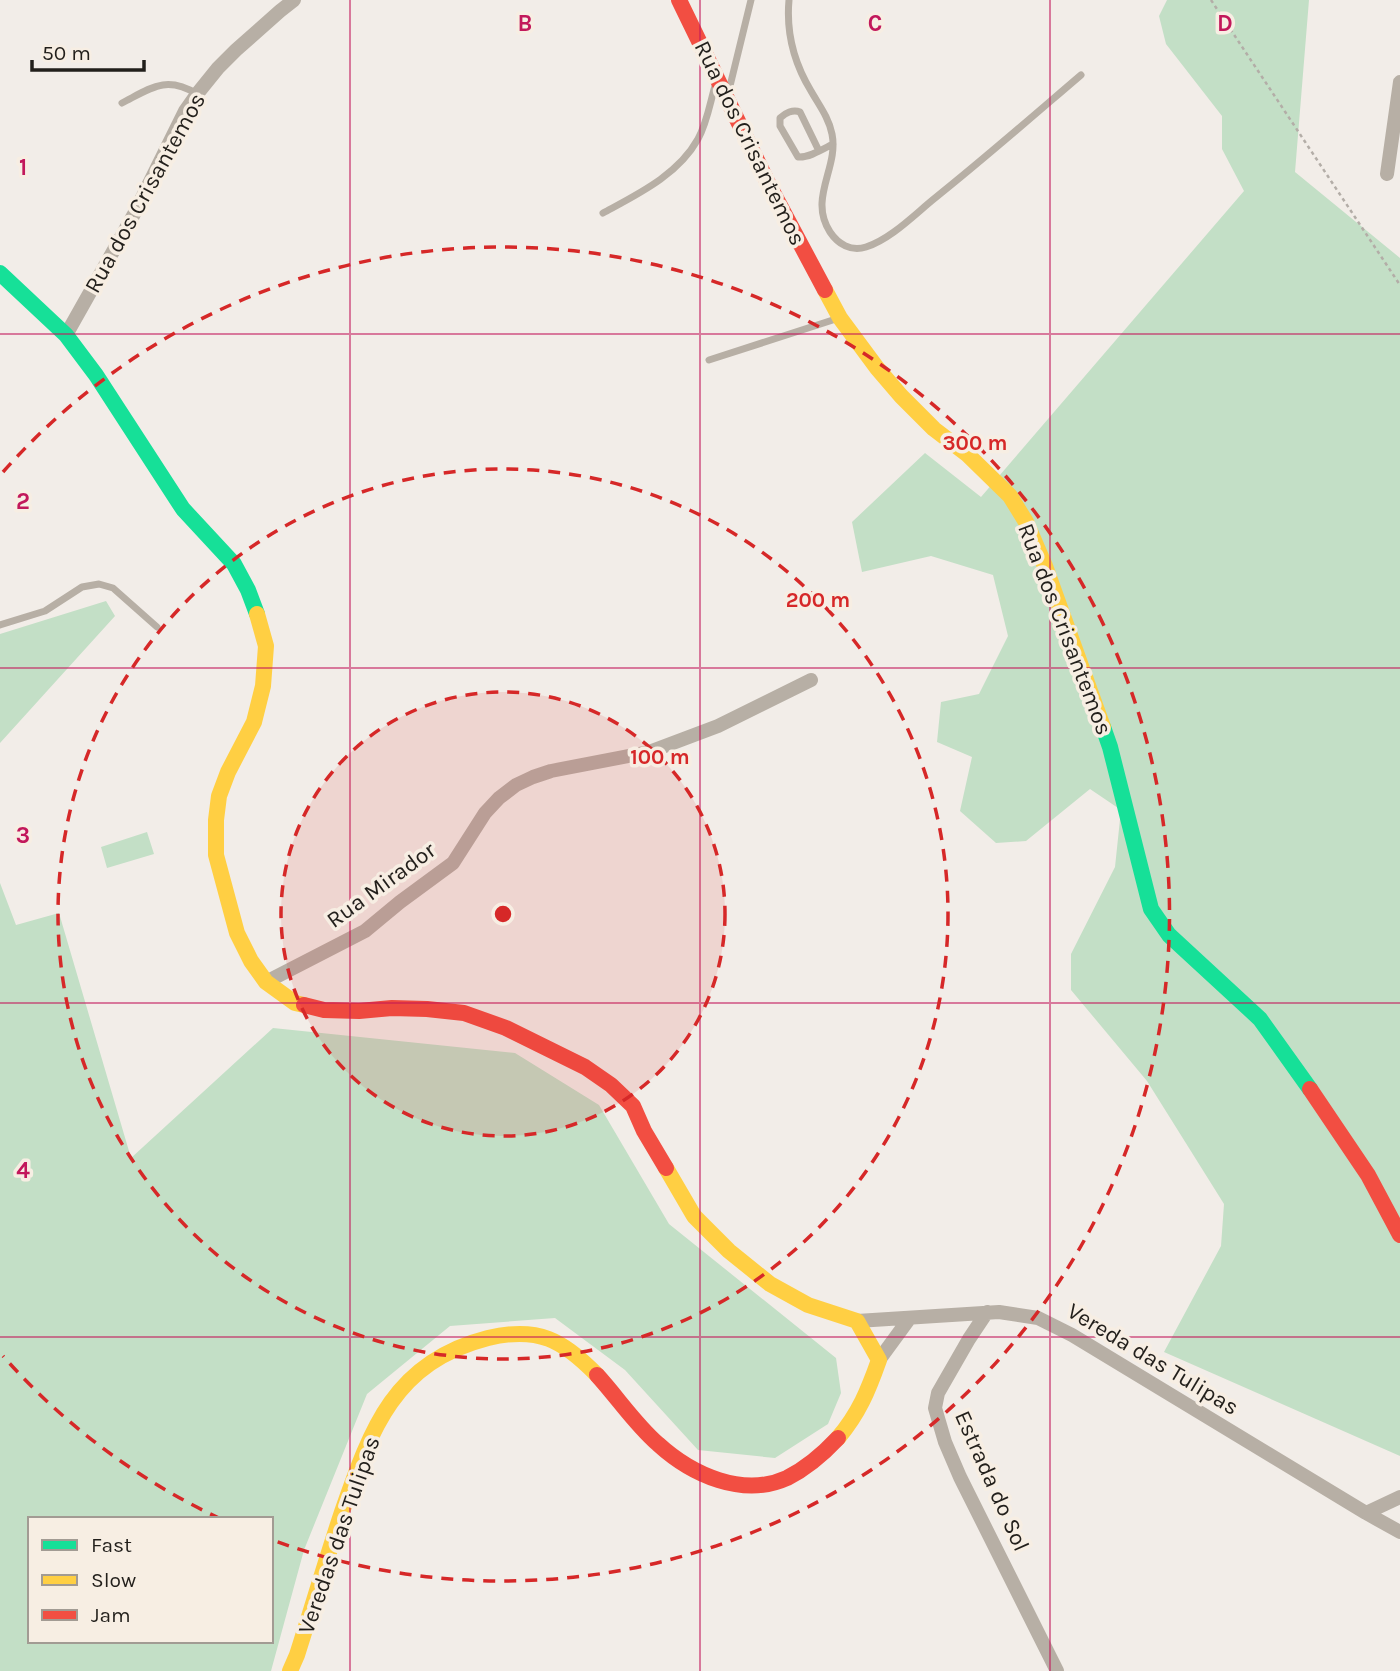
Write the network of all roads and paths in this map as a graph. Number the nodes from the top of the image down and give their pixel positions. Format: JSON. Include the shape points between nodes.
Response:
{"nodes":[{"id":1,"x":294,"y":0,"type":"edge"},
{"id":2,"x":679,"y":0,"type":"edge"},
{"id":3,"x":751,"y":0,"type":"edge"},
{"id":4,"x":789,"y":0,"type":"edge"},
{"id":5,"x":1211,"y":0,"type":"edge"},
{"id":6,"x":1081,"y":75,"type":"dead end"},
{"id":7,"x":718,"y":78,"type":"junction"},
{"id":8,"x":1400,"y":82,"type":"edge"},
{"id":9,"x":197,"y":94,"type":"junction"},
{"id":10,"x":727,"y":97,"type":"junction"},
{"id":11,"x":122,"y":103,"type":"dead end"},
{"id":12,"x":833,"y":144,"type":"junction"},
{"id":13,"x":819,"y":151,"type":"junction"},
{"id":14,"x":1387,"y":174,"type":"dead end"},
{"id":15,"x":603,"y":214,"type":"dead end"},
{"id":16,"x":0,"y":274,"type":"edge"},
{"id":17,"x":1400,"y":285,"type":"edge"},
{"id":18,"x":840,"y":318,"type":"junction"},
{"id":19,"x":66,"y":335,"type":"junction"},
{"id":20,"x":709,"y":360,"type":"dead end"},
{"id":21,"x":0,"y":625,"type":"edge"},
{"id":22,"x":157,"y":627,"type":"dead end"},
{"id":23,"x":811,"y":680,"type":"dead end"},
{"id":24,"x":266,"y":982,"type":"junction"},
{"id":25,"x":1400,"y":1234,"type":"edge"},
{"id":26,"x":987,"y":1312,"type":"junction"},
{"id":27,"x":909,"y":1319,"type":"junction"},
{"id":28,"x":857,"y":1321,"type":"junction"},
{"id":29,"x":879,"y":1360,"type":"junction"},
{"id":30,"x":1400,"y":1497,"type":"edge"},
{"id":31,"x":1366,"y":1513,"type":"junction"},
{"id":32,"x":1400,"y":1532,"type":"edge"},
{"id":33,"x":290,"y":1671,"type":"edge"},
{"id":34,"x":1057,"y":1671,"type":"edge"}],
"edges":[{"from":1,"to":9,"type":"street","name":"Rua dos Crisantemos","via":[[236,50]]},
{"from":2,"to":7,"type":"main road","name":"Rua dos Crisantemos"},
{"from":3,"to":10,"type":"lane"},
{"from":4,"to":12,"type":"lane","via":[[791,45],[828,122]]},
{"from":5,"to":17,"type":"path"},
{"from":6,"to":12,"type":"lane","via":[[895,230],[864,248],[838,242],[822,214]]},
{"from":7,"to":10,"type":"main road","name":"Rua dos Crisantemos"},
{"from":7,"to":15,"type":"lane","via":[[698,141],[667,175]]},
{"from":8,"to":14,"type":"street"},
{"from":9,"to":11,"type":"lane","via":[[169,83]]},
{"from":9,"to":19,"type":"street","name":"Rua dos Crisantemos"},
{"from":10,"to":18,"type":"main road","name":"Rua dos Crisantemos"},
{"from":12,"to":13,"type":"lane"},
{"from":13,"to":13,"type":"lane","via":[[800,112],[791,111],[780,118],[798,157]]},
{"from":16,"to":19,"type":"main road"},
{"from":18,"to":20,"type":"lane"},
{"from":18,"to":25,"type":"main road","name":"Rua dos Crisantemos","via":[[901,396],[1010,496],[1026,522],[1110,747],[1151,909],[1169,935],[1260,1019],[1368,1175]]},
{"from":19,"to":24,"type":"main road","via":[[183,509],[234,565],[258,615],[266,646],[263,685],[254,722],[219,796],[216,855],[237,933]]},
{"from":21,"to":22,"type":"lane","via":[[46,611],[82,587],[99,584],[113,588]]},
{"from":23,"to":24,"type":"street","name":"Rua Mirador","via":[[729,721],[659,748],[551,771],[516,785],[485,813],[453,863],[365,931]]},
{"from":24,"to":28,"type":"main road","via":[[295,1003],[324,1010],[464,1013],[506,1028],[584,1067],[633,1105],[694,1216],[729,1251],[789,1295]]},
{"from":26,"to":27,"type":"street","name":"Vereda das Tulipas"},
{"from":26,"to":31,"type":"street","name":"Vereda das Tulipas","via":[[1038,1318],[1072,1335]]},
{"from":26,"to":34,"type":"street","name":"Estrada do Sol","via":[[938,1393],[935,1408],[960,1477]]},
{"from":27,"to":28,"type":"street","name":"Vereda das Tulipas"},
{"from":27,"to":29,"type":"street"},
{"from":28,"to":29,"type":"main road"},
{"from":29,"to":33,"type":"main road","name":"Veredas das Tulipas","via":[[855,1417],[814,1462],[773,1483],[746,1486],[687,1467],[657,1444],[584,1362],[560,1343],[532,1334],[500,1336],[434,1360],[387,1407],[371,1437]]},
{"from":30,"to":31,"type":"street"},
{"from":31,"to":32,"type":"street","name":"Vereda das Tulipas"}]}
